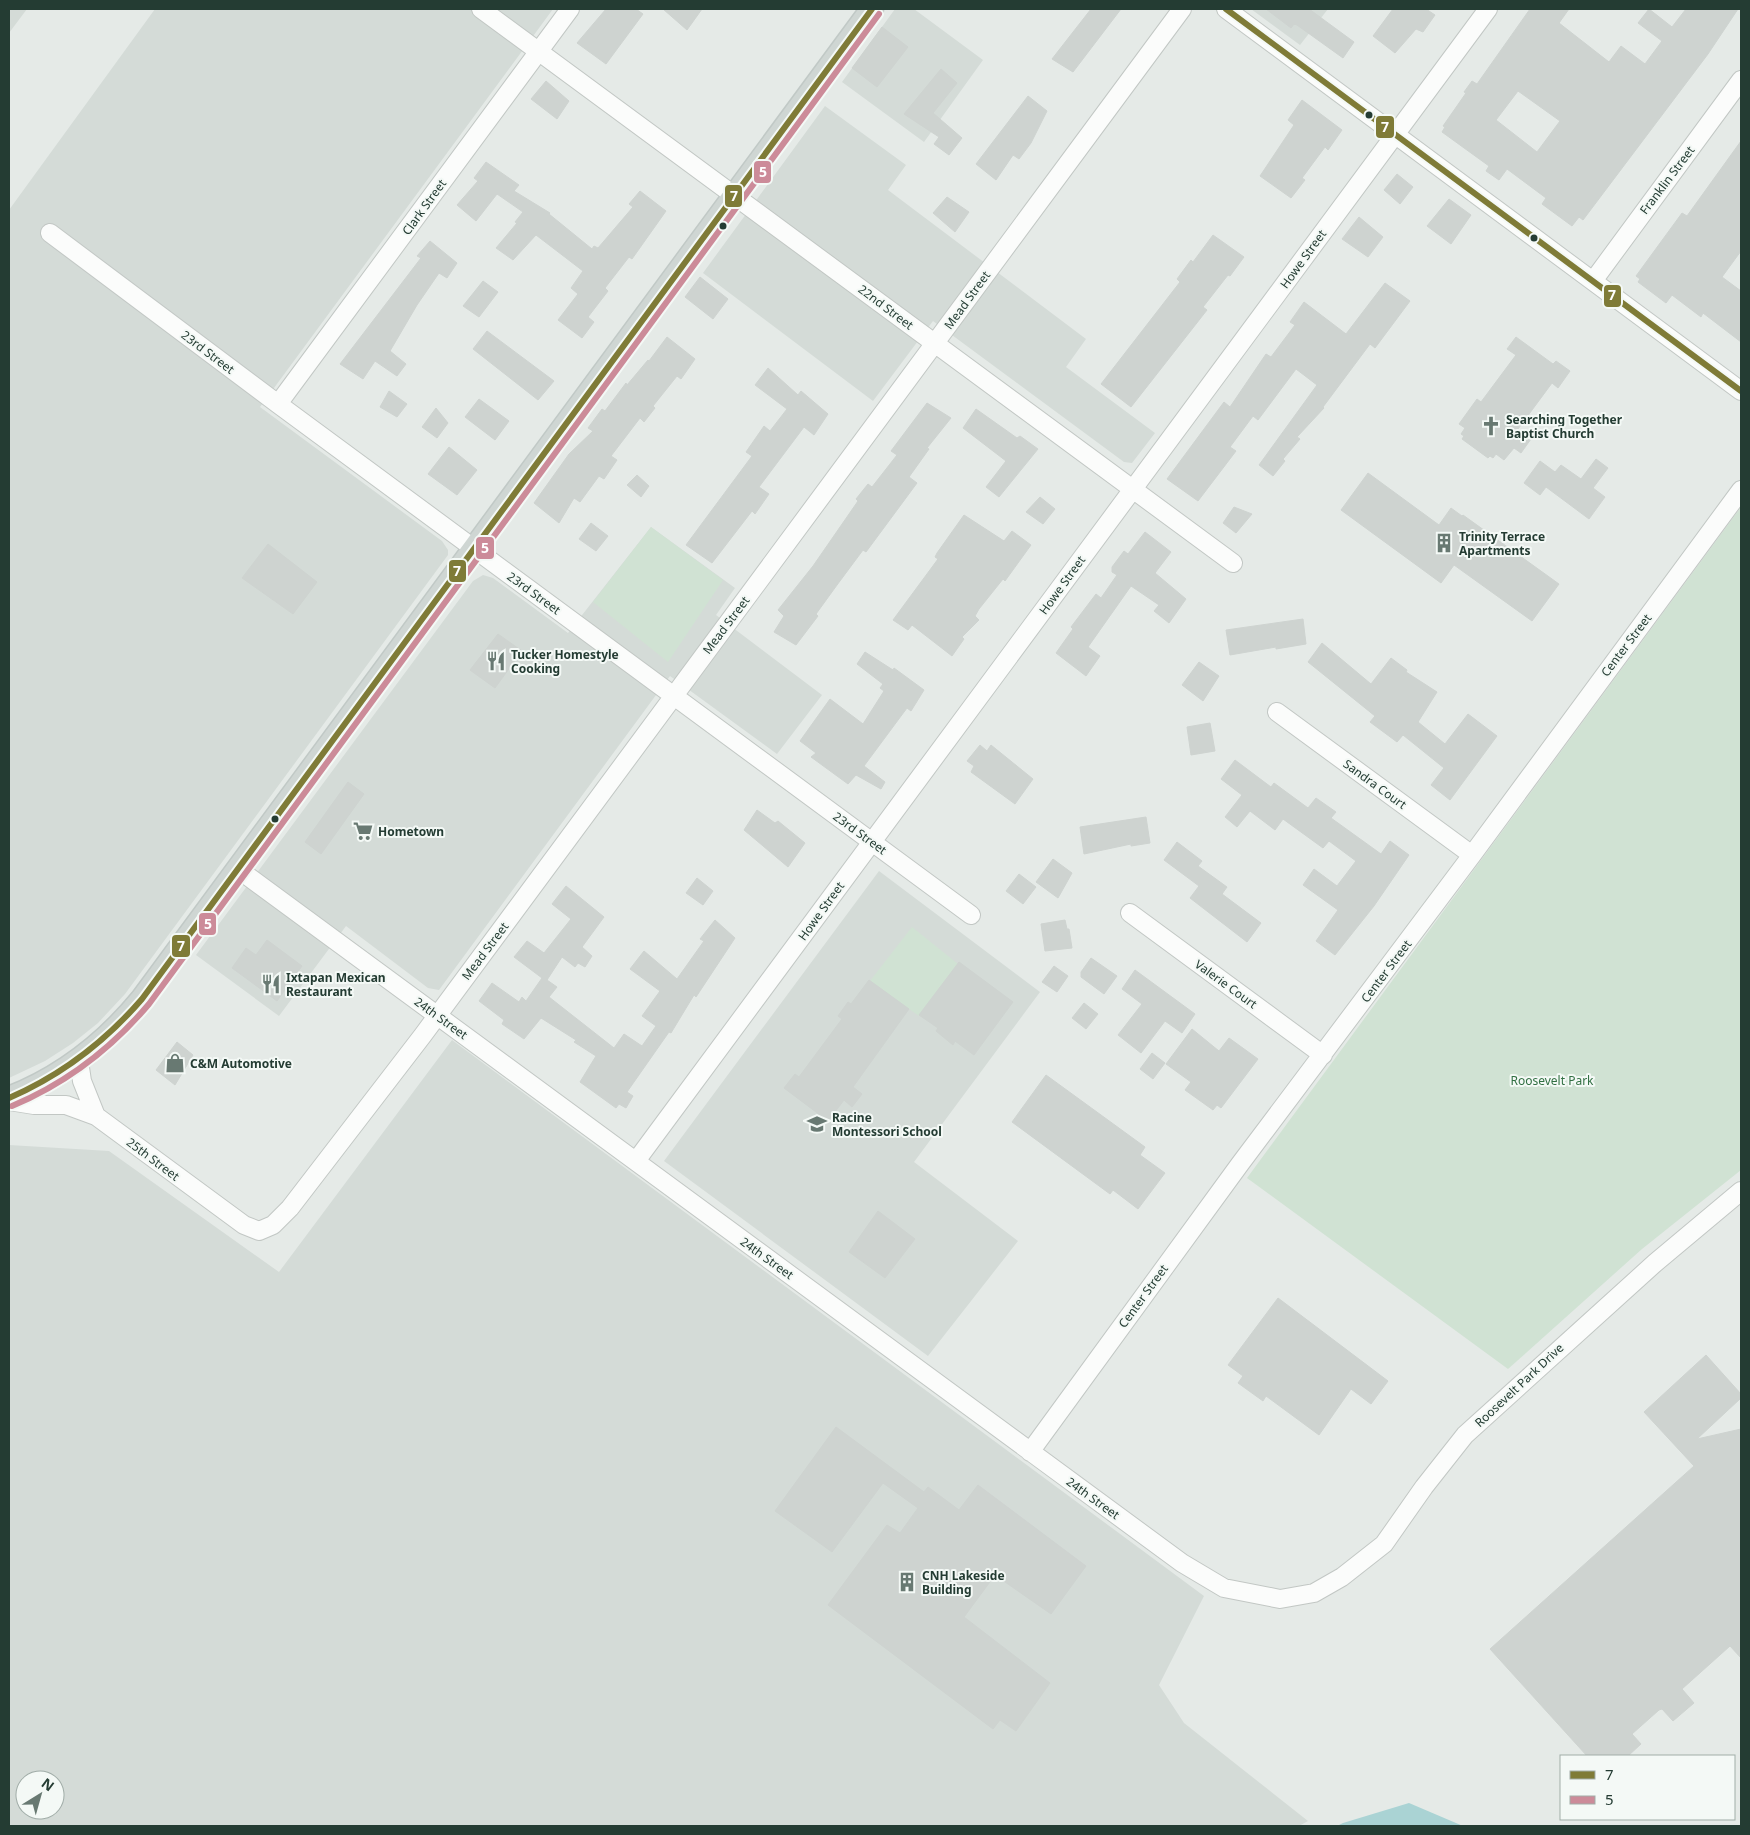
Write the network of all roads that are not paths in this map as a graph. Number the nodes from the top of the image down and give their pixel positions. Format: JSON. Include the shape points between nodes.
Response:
{"nodes":[{"id":1,"x":481,"y":9,"type":"edge"},
{"id":2,"x":570,"y":9,"type":"edge"},
{"id":3,"x":872,"y":9,"type":"edge"},
{"id":4,"x":1182,"y":9,"type":"edge"},
{"id":5,"x":1226,"y":9,"type":"edge"},
{"id":6,"x":1488,"y":9,"type":"edge"},
{"id":7,"x":539,"y":51,"type":"junction"},
{"id":8,"x":1741,"y":80,"type":"edge"},
{"id":9,"x":1395,"y":134,"type":"junction"},
{"id":10,"x":736,"y":196,"type":"junction"},
{"id":11,"x":50,"y":232,"type":"dead end"},
{"id":12,"x":1593,"y":281,"type":"junction"},
{"id":13,"x":934,"y":343,"type":"junction"},
{"id":14,"x":1741,"y":391,"type":"edge"},
{"id":15,"x":278,"y":404,"type":"junction"},
{"id":16,"x":1133,"y":489,"type":"junction"},
{"id":17,"x":1741,"y":490,"type":"edge"},
{"id":18,"x":474,"y":549,"type":"junction"},
{"id":19,"x":1232,"y":564,"type":"dead end"},
{"id":20,"x":673,"y":696,"type":"junction"},
{"id":21,"x":1277,"y":712,"type":"dead end"},
{"id":22,"x":872,"y":842,"type":"junction"},
{"id":23,"x":1472,"y":856,"type":"junction"},
{"id":24,"x":238,"y":869,"type":"junction"},
{"id":25,"x":1130,"y":913,"type":"dead end"},
{"id":26,"x":971,"y":915,"type":"dead end"},
{"id":27,"x":437,"y":1015,"type":"junction"},
{"id":28,"x":1323,"y":1055,"type":"junction"},
{"id":29,"x":79,"y":1061,"type":"junction"},
{"id":30,"x":9,"y":1100,"type":"edge"},
{"id":31,"x":96,"y":1116,"type":"junction"},
{"id":32,"x":636,"y":1161,"type":"junction"},
{"id":33,"x":1741,"y":1191,"type":"edge"},
{"id":34,"x":259,"y":1231,"type":"joint"},
{"id":35,"x":1030,"y":1452,"type":"junction"},
{"id":36,"x":1314,"y":1593,"type":"joint"}],
"edges":[{"from":1,"to":7,"type":"street","name":"22nd Street"},
{"from":2,"to":7,"type":"street","name":"Clark Street"},
{"from":3,"to":10,"type":"main road"},
{"from":4,"to":13,"type":"street","name":"Mead Street"},
{"from":5,"to":9,"type":"street"},
{"from":6,"to":9,"type":"street","name":"Howe Street"},
{"from":7,"to":10,"type":"street","name":"22nd Street"},
{"from":7,"to":15,"type":"street","name":"Clark Street"},
{"from":8,"to":12,"type":"street","name":"Franklin Street"},
{"from":9,"to":12,"type":"street"},
{"from":9,"to":16,"type":"street","name":"Howe Street"},
{"from":10,"to":13,"type":"street","name":"22nd Street"},
{"from":10,"to":18,"type":"main road"},
{"from":11,"to":15,"type":"street","name":"23rd Street"},
{"from":12,"to":14,"type":"street"},
{"from":13,"to":16,"type":"street","name":"22nd Street"},
{"from":13,"to":20,"type":"street","name":"Mead Street"},
{"from":15,"to":18,"type":"street","name":"23rd Street"},
{"from":16,"to":19,"type":"street","name":"22nd Street"},
{"from":16,"to":22,"type":"street","name":"Howe Street"},
{"from":17,"to":23,"type":"street","name":"Center Street"},
{"from":18,"to":20,"type":"street","name":"23rd Street"},
{"from":18,"to":24,"type":"main road"},
{"from":20,"to":22,"type":"street","name":"23rd Street"},
{"from":20,"to":27,"type":"street","name":"Mead Street"},
{"from":21,"to":23,"type":"street","name":"Sandra Court"},
{"from":22,"to":26,"type":"street","name":"23rd Street"},
{"from":22,"to":32,"type":"street","name":"Howe Street"},
{"from":23,"to":28,"type":"street","name":"Center Street"},
{"from":24,"to":27,"type":"street","name":"24th Street"},
{"from":24,"to":29,"type":"main road","via":[[130,1014]]},
{"from":25,"to":28,"type":"street","name":"Valerie Court"},
{"from":27,"to":32,"type":"street","name":"24th Street"},
{"from":27,"to":34,"type":"street","name":"Mead Street","via":[[290,1208],[273,1225]]},
{"from":28,"to":35,"type":"street","name":"Center Street"},
{"from":29,"to":30,"type":"main road","via":[[43,1084]]},
{"from":29,"to":31,"type":"street","via":[[82,1081]]},
{"from":30,"to":31,"type":"street","via":[[34,1105],[66,1105]]},
{"from":31,"to":34,"type":"street","name":"25th Street","via":[[224,1212]]},
{"from":32,"to":35,"type":"street","name":"24th Street"},
{"from":33,"to":36,"type":"street","name":"Roosevelt Park Drive","via":[[1648,1269],[1465,1435],[1384,1544],[1349,1572]]},
{"from":35,"to":36,"type":"street","name":"24th Street","via":[[1192,1571],[1224,1588],[1280,1599]]}]}
